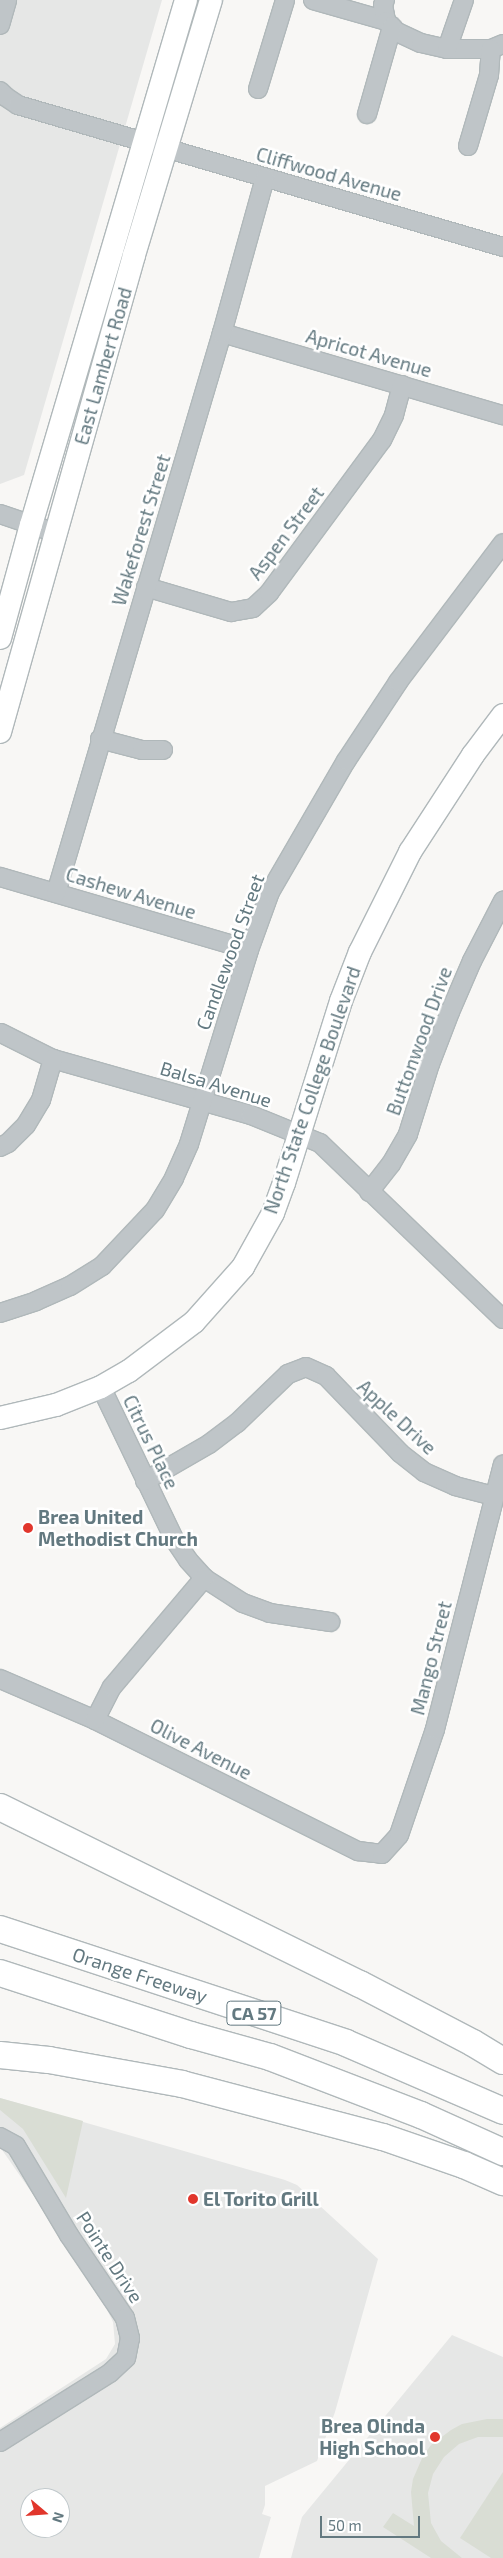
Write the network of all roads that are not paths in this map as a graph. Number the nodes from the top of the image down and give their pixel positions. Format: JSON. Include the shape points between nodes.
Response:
{"nodes":[{"id":1,"x":7,"y":0,"type":"edge"},
{"id":2,"x":186,"y":0,"type":"edge"},
{"id":3,"x":211,"y":0,"type":"edge"},
{"id":4,"x":286,"y":0,"type":"edge"},
{"id":5,"x":313,"y":0,"type":"edge"},
{"id":6,"x":385,"y":0,"type":"edge"},
{"id":7,"x":464,"y":0,"type":"edge"},
{"id":8,"x":389,"y":24,"type":"junction"},
{"id":9,"x":0,"y":25,"type":"edge"},
{"id":10,"x":497,"y":47,"type":"edge"},
{"id":11,"x":447,"y":49,"type":"junction"},
{"id":12,"x":258,"y":89,"type":"dead end"},
{"id":13,"x":0,"y":90,"type":"edge"},
{"id":14,"x":367,"y":114,"type":"dead end"},
{"id":15,"x":143,"y":142,"type":"junction"},
{"id":16,"x":468,"y":146,"type":"dead end"},
{"id":17,"x":167,"y":148,"type":"junction"},
{"id":18,"x":265,"y":178,"type":"junction"},
{"id":19,"x":503,"y":248,"type":"edge"},
{"id":20,"x":222,"y":333,"type":"junction"},
{"id":21,"x":402,"y":384,"type":"junction"},
{"id":22,"x":503,"y":414,"type":"edge"},
{"id":23,"x":0,"y":514,"type":"edge"},
{"id":24,"x":31,"y":525,"type":"junction"},
{"id":25,"x":56,"y":533,"type":"junction"},
{"id":26,"x":503,"y":543,"type":"edge"},
{"id":27,"x":146,"y":587,"type":"junction"},
{"id":28,"x":0,"y":638,"type":"edge"},
{"id":29,"x":503,"y":715,"type":"edge"},
{"id":30,"x":0,"y":732,"type":"edge"},
{"id":31,"x":100,"y":739,"type":"junction"},
{"id":32,"x":163,"y":750,"type":"dead end"},
{"id":33,"x":0,"y":876,"type":"edge"},
{"id":34,"x":56,"y":893,"type":"junction"},
{"id":35,"x":503,"y":901,"type":"edge"},
{"id":36,"x":249,"y":950,"type":"junction"},
{"id":37,"x":1,"y":1033,"type":"dead end"},
{"id":38,"x":52,"y":1059,"type":"junction"},
{"id":39,"x":201,"y":1101,"type":"junction"},
{"id":40,"x":299,"y":1134,"type":"junction"},
{"id":41,"x":0,"y":1147,"type":"edge"},
{"id":42,"x":369,"y":1192,"type":"junction"},
{"id":43,"x":500,"y":1312,"type":"edge"},
{"id":44,"x":0,"y":1313,"type":"edge"},
{"id":45,"x":101,"y":1387,"type":"junction"},
{"id":46,"x":0,"y":1418,"type":"edge"},
{"id":47,"x":503,"y":1465,"type":"edge"},
{"id":48,"x":146,"y":1481,"type":"junction"},
{"id":49,"x":494,"y":1496,"type":"junction"},
{"id":50,"x":204,"y":1578,"type":"junction"},
{"id":51,"x":330,"y":1622,"type":"dead end"},
{"id":52,"x":0,"y":1679,"type":"edge"},
{"id":53,"x":96,"y":1720,"type":"junction"},
{"id":54,"x":0,"y":1807,"type":"edge"},
{"id":55,"x":382,"y":1854,"type":"joint"},
{"id":56,"x":0,"y":1929,"type":"edge"},
{"id":57,"x":0,"y":1973,"type":"edge"},
{"id":58,"x":0,"y":1992,"type":"edge"},
{"id":59,"x":191,"y":2035,"type":"junction"},
{"id":60,"x":0,"y":2055,"type":"edge"},
{"id":61,"x":503,"y":2061,"type":"edge"},
{"id":62,"x":503,"y":2111,"type":"edge"},
{"id":63,"x":0,"y":2136,"type":"edge"},
{"id":64,"x":503,"y":2152,"type":"edge"},
{"id":65,"x":503,"y":2182,"type":"edge"},
{"id":66,"x":0,"y":2442,"type":"edge"}],
"edges":[{"from":1,"to":9,"type":"street"},
{"from":2,"to":15,"type":"main road","name":"East Lambert Road"},
{"from":3,"to":17,"type":"main road","name":"East Lambert Road"},
{"from":4,"to":12,"type":"street"},
{"from":5,"to":8,"type":"street"},
{"from":6,"to":8,"type":"street","via":[[383,4]]},
{"from":7,"to":11,"type":"street"},
{"from":8,"to":11,"type":"street","via":[[421,43]]},
{"from":8,"to":14,"type":"street"},
{"from":10,"to":11,"type":"street"},
{"from":10,"to":16,"type":"street"},
{"from":13,"to":15,"type":"street","name":"Cliffwood Avenue","via":[[18,105]]},
{"from":15,"to":17,"type":"street","name":"Cliffwood Avenue"},
{"from":15,"to":24,"type":"main road","name":"East Lambert Road"},
{"from":17,"to":18,"type":"street","name":"Cliffwood Avenue"},
{"from":17,"to":25,"type":"main road","name":"East Lambert Road"},
{"from":18,"to":19,"type":"street","name":"Cliffwood Avenue"},
{"from":18,"to":20,"type":"street","name":"Wakeforest Street"},
{"from":20,"to":21,"type":"street","name":"Apricot Avenue"},
{"from":20,"to":27,"type":"street","name":"Wakeforest Street"},
{"from":21,"to":22,"type":"street","name":"Apricot Avenue"},
{"from":21,"to":27,"type":"street","name":"Aspen Street","via":[[394,416],[382,440],[268,593],[253,608],[231,612]]},
{"from":23,"to":24,"type":"street"},
{"from":24,"to":25,"type":"street"},
{"from":24,"to":28,"type":"main road","name":"East Lambert Road"},
{"from":25,"to":30,"type":"main road","name":"East Lambert Road"},
{"from":26,"to":36,"type":"street","name":"Candlewood Street","via":[[398,682],[346,761],[270,892]]},
{"from":27,"to":31,"type":"street","name":"Wakeforest Street"},
{"from":29,"to":40,"type":"main road","name":"North State College Boulevard","via":[[440,803],[382,904],[340,1001]]},
{"from":31,"to":32,"type":"street","via":[[142,750]]},
{"from":31,"to":34,"type":"street","name":"Wakeforest Street"},
{"from":33,"to":34,"type":"street","name":"Cashew Avenue"},
{"from":34,"to":36,"type":"street","name":"Cashew Avenue"},
{"from":35,"to":42,"type":"street","name":"Buttonwood Drive","via":[[450,1012],[408,1134],[391,1164]]},
{"from":36,"to":39,"type":"street","name":"Candlewood Street"},
{"from":37,"to":38,"type":"street","name":"Balsa Avenue"},
{"from":38,"to":39,"type":"street","name":"Balsa Avenue"},
{"from":38,"to":41,"type":"street","via":[[41,1100],[26,1125]]},
{"from":39,"to":40,"type":"street","name":"Balsa Avenue","via":[[251,1115]]},
{"from":39,"to":44,"type":"street","name":"Candlewood Street","via":[[189,1144],[174,1178],[155,1210],[130,1239],[102,1266],[70,1286]]},
{"from":40,"to":42,"type":"street","name":"Balsa Avenue","via":[[320,1142]]},
{"from":40,"to":45,"type":"main road","name":"North State College Boulevard","via":[[273,1213],[243,1267],[194,1322],[154,1354]]},
{"from":42,"to":43,"type":"street","name":"Balsa Avenue"},
{"from":45,"to":46,"type":"main road","name":"North State College Boulevard","via":[[56,1405]]},
{"from":45,"to":48,"type":"street","name":"Citrus Place"},
{"from":47,"to":49,"type":"street","name":"Mango Street"},
{"from":48,"to":49,"type":"street","name":"Apple Drive","via":[[209,1444],[237,1423],[288,1374],[306,1368],[326,1376],[400,1454],[424,1472],[455,1486]]},
{"from":48,"to":50,"type":"street","name":"Citrus Place","via":[[174,1539]]},
{"from":49,"to":55,"type":"street","name":"Mango Street","via":[[435,1729],[399,1835]]},
{"from":50,"to":51,"type":"street","name":"Citrus Place","via":[[243,1603],[270,1613]]},
{"from":50,"to":53,"type":"street","via":[[112,1687]]},
{"from":52,"to":53,"type":"street","name":"Olive Avenue"},
{"from":53,"to":55,"type":"street","name":"Olive Avenue","via":[[358,1852]]},
{"from":54,"to":61,"type":"highway","via":[[360,1984]]},
{"from":56,"to":62,"type":"highway","name":"Orange Freeway","number":"CA 57","via":[[346,2043]]},
{"from":57,"to":59,"type":"highway","number":"CA 57"},
{"from":58,"to":59,"type":"highway"},
{"from":59,"to":64,"type":"highway","number":"CA 57","via":[[270,2057],[421,2115]]},
{"from":60,"to":65,"type":"highway","via":[[49,2060],[182,2084],[383,2137]]},
{"from":63,"to":66,"type":"street","name":"Pointe Drive","via":[[16,2146],[122,2312],[130,2338],[126,2358],[110,2372]]}]}
